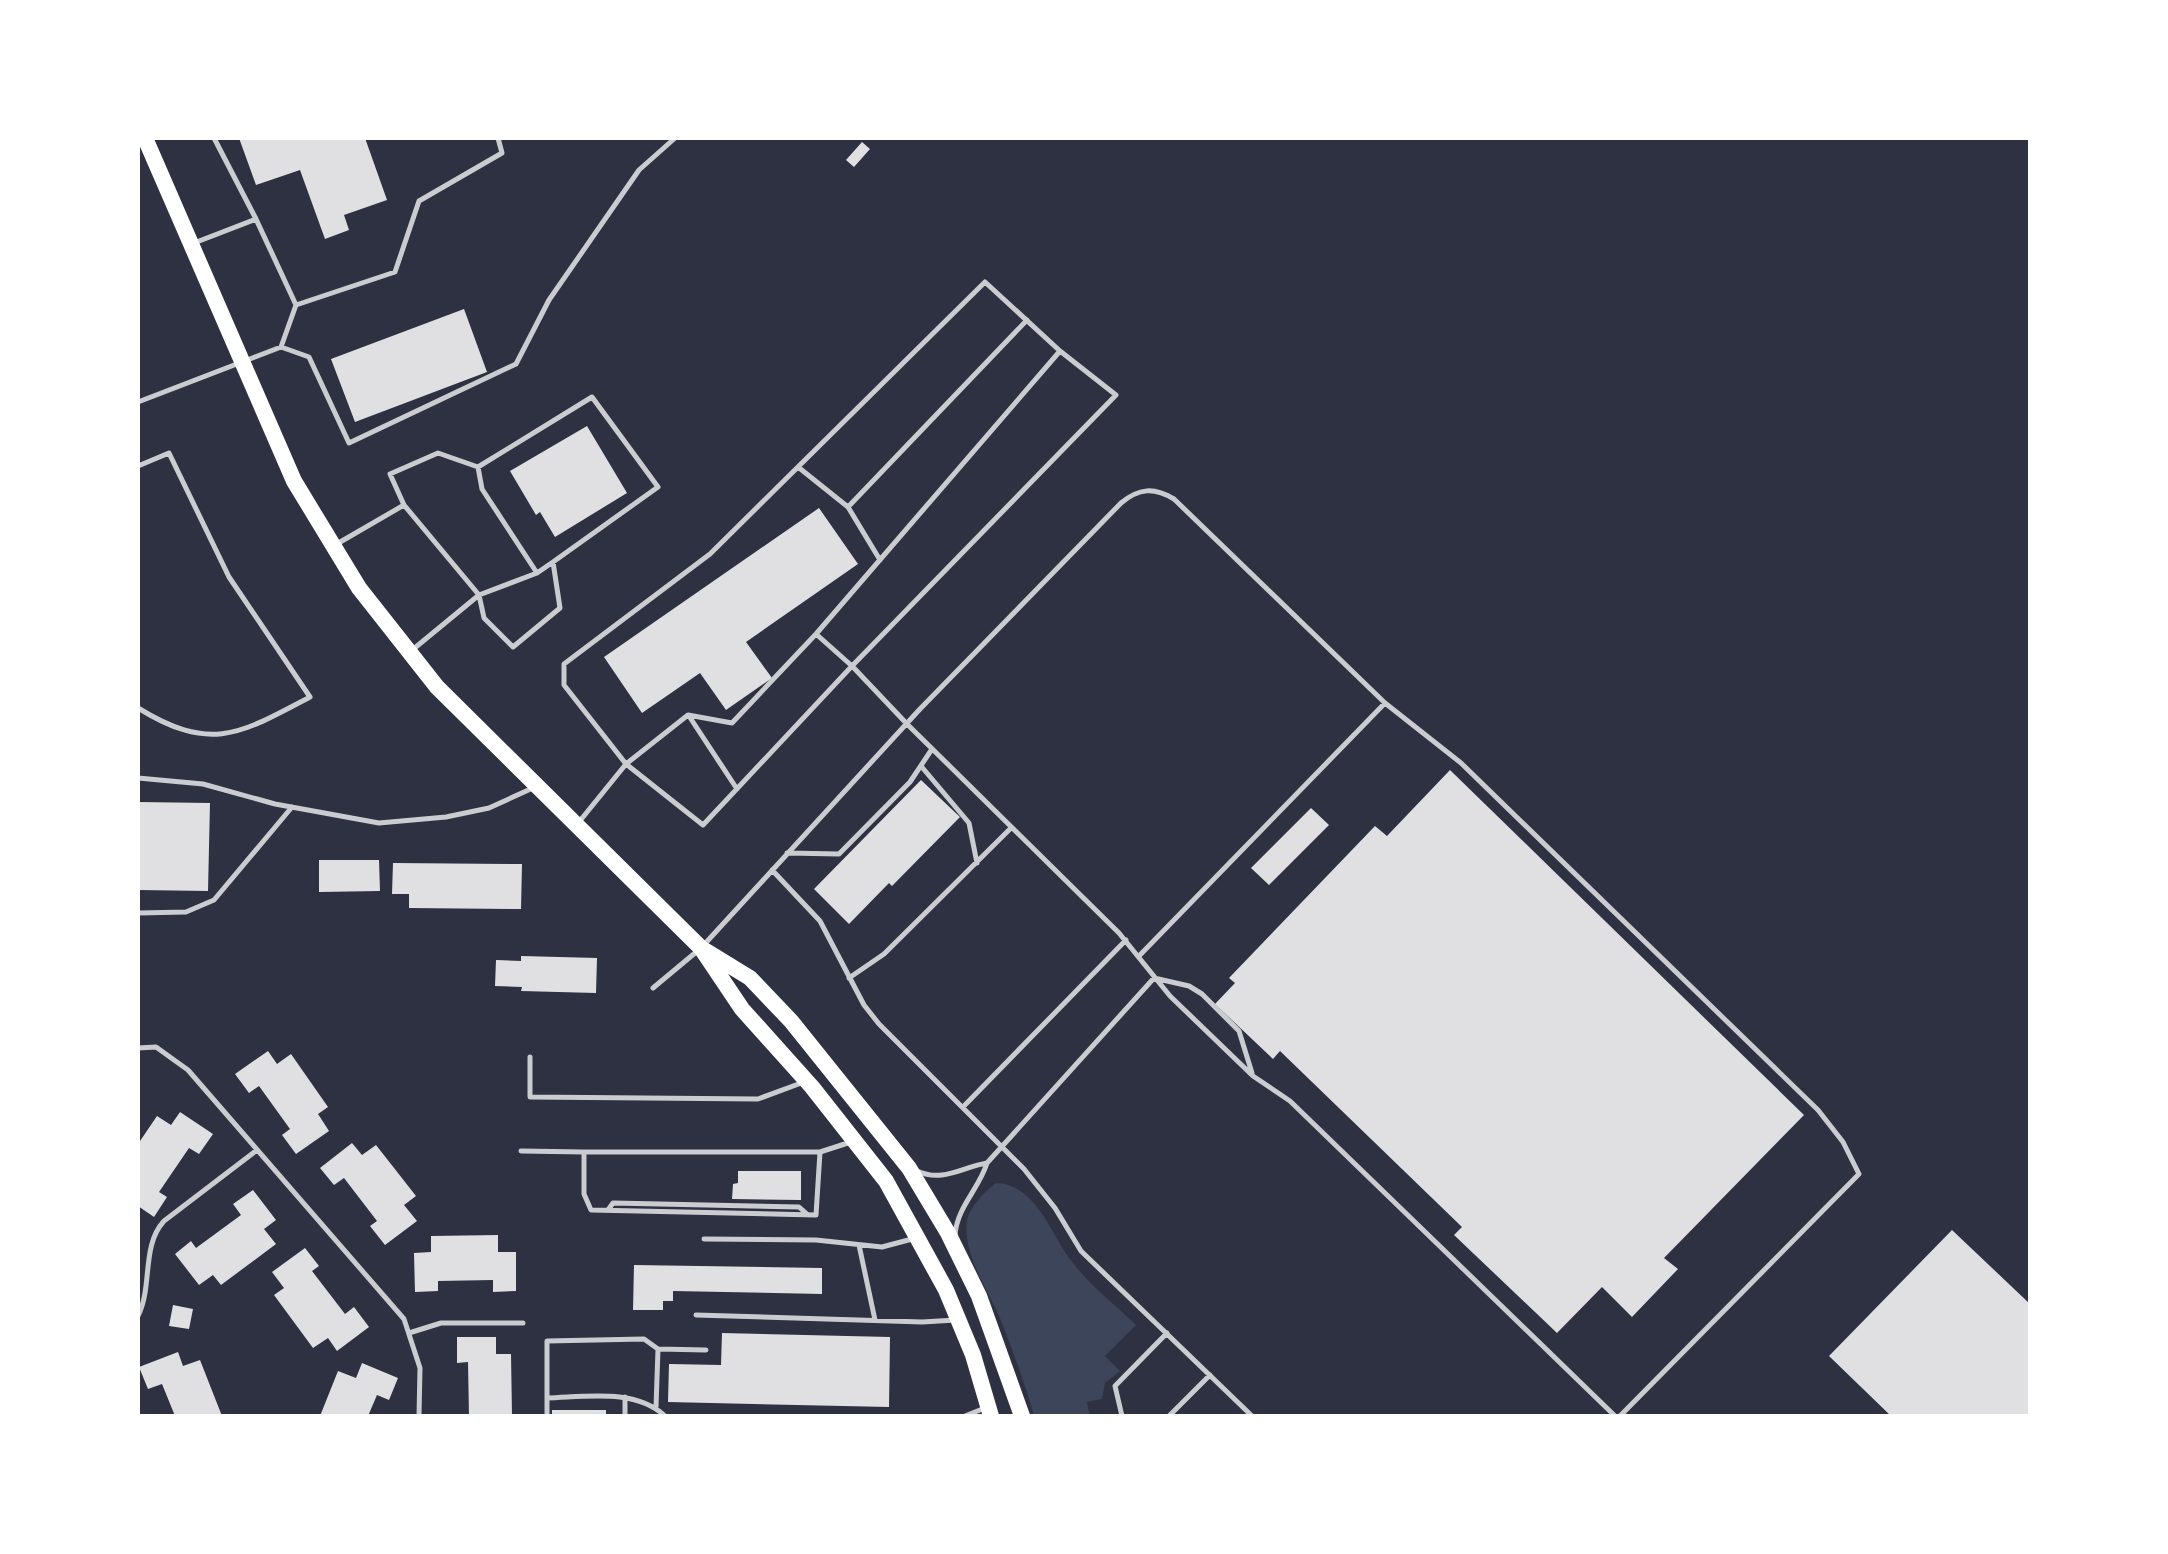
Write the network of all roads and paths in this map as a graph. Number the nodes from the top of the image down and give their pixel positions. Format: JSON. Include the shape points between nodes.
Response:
{"nodes":[{"id":1,"x":145,"y":138,"type":"edge"},
{"id":2,"x":214,"y":138,"type":"edge"},
{"id":3,"x":498,"y":138,"type":"edge"},
{"id":4,"x":675,"y":138,"type":"edge"},
{"id":5,"x":256,"y":219,"type":"junction"},
{"id":6,"x":191,"y":244,"type":"junction"},
{"id":7,"x":296,"y":305,"type":"junction"},
{"id":8,"x":1027,"y":320,"type":"junction"},
{"id":9,"x":281,"y":347,"type":"junction"},
{"id":10,"x":1060,"y":351,"type":"junction"},
{"id":11,"x":241,"y":360,"type":"junction"},
{"id":12,"x":138,"y":402,"type":"edge"},
{"id":13,"x":138,"y":466,"type":"edge"},
{"id":14,"x":478,"y":467,"type":"junction"},
{"id":15,"x":798,"y":467,"type":"junction"},
{"id":16,"x":404,"y":505,"type":"junction"},
{"id":17,"x":848,"y":507,"type":"junction"},
{"id":18,"x":332,"y":547,"type":"junction"},
{"id":19,"x":880,"y":560,"type":"junction"},
{"id":20,"x":553,"y":562,"type":"junction"},
{"id":21,"x":537,"y":573,"type":"junction"},
{"id":22,"x":479,"y":595,"type":"junction"},
{"id":23,"x":816,"y":635,"type":"junction"},
{"id":24,"x":409,"y":653,"type":"junction"},
{"id":25,"x":852,"y":666,"type":"junction"},
{"id":26,"x":1385,"y":703,"type":"junction"},
{"id":27,"x":138,"y":708,"type":"edge"},
{"id":28,"x":688,"y":716,"type":"junction"},
{"id":29,"x":907,"y":724,"type":"junction"},
{"id":30,"x":932,"y":749,"type":"junction"},
{"id":31,"x":626,"y":764,"type":"junction"},
{"id":32,"x":921,"y":766,"type":"junction"},
{"id":33,"x":138,"y":778,"type":"edge"},
{"id":34,"x":538,"y":786,"type":"junction"},
{"id":35,"x":737,"y":789,"type":"junction"},
{"id":36,"x":292,"y":807,"type":"junction"},
{"id":37,"x":577,"y":825,"type":"junction"},
{"id":38,"x":1011,"y":828,"type":"junction"},
{"id":39,"x":788,"y":853,"type":"junction"},
{"id":40,"x":977,"y":863,"type":"junction"},
{"id":41,"x":772,"y":870,"type":"junction"},
{"id":42,"x":138,"y":913,"type":"edge"},
{"id":43,"x":1126,"y":940,"type":"junction"},
{"id":44,"x":701,"y":948,"type":"junction"},
{"id":45,"x":1139,"y":956,"type":"junction"},
{"id":46,"x":849,"y":978,"type":"junction"},
{"id":47,"x":1154,"y":978,"type":"junction"},
{"id":48,"x":653,"y":988,"type":"dead end"},
{"id":49,"x":138,"y":1048,"type":"edge"},
{"id":50,"x":530,"y":1057,"type":"dead end"},
{"id":51,"x":1253,"y":1076,"type":"junction"},
{"id":52,"x":807,"y":1081,"type":"junction"},
{"id":53,"x":963,"y":1107,"type":"junction"},
{"id":54,"x":853,"y":1141,"type":"junction"},
{"id":55,"x":1003,"y":1147,"type":"junction"},
{"id":56,"x":257,"y":1150,"type":"junction"},
{"id":57,"x":521,"y":1151,"type":"dead end"},
{"id":58,"x":584,"y":1152,"type":"junction"},
{"id":59,"x":820,"y":1152,"type":"junction"},
{"id":60,"x":987,"y":1163,"type":"junction"},
{"id":61,"x":909,"y":1168,"type":"junction"},
{"id":62,"x":919,"y":1237,"type":"junction"},
{"id":63,"x":705,"y":1239,"type":"dead end"},
{"id":64,"x":859,"y":1245,"type":"junction"},
{"id":65,"x":954,"y":1246,"type":"junction"},
{"id":66,"x":696,"y":1315,"type":"dead end"},
{"id":67,"x":138,"y":1316,"type":"edge"},
{"id":68,"x":875,"y":1320,"type":"junction"},
{"id":69,"x":959,"y":1320,"type":"junction"},
{"id":70,"x":523,"y":1323,"type":"dead end"},
{"id":71,"x":409,"y":1333,"type":"junction"},
{"id":72,"x":1167,"y":1333,"type":"junction"},
{"id":73,"x":658,"y":1349,"type":"junction"},
{"id":74,"x":706,"y":1350,"type":"dead end"},
{"id":75,"x":1210,"y":1375,"type":"junction"},
{"id":76,"x":625,"y":1397,"type":"junction"},
{"id":77,"x":547,"y":1398,"type":"junction"},
{"id":78,"x":656,"y":1408,"type":"junction"},
{"id":79,"x":990,"y":1411,"type":"edge"},
{"id":80,"x":419,"y":1416,"type":"edge"},
{"id":81,"x":547,"y":1416,"type":"edge"},
{"id":82,"x":625,"y":1416,"type":"edge"},
{"id":83,"x":665,"y":1416,"type":"edge"},
{"id":84,"x":965,"y":1416,"type":"edge"},
{"id":85,"x":1022,"y":1416,"type":"edge"},
{"id":86,"x":1122,"y":1416,"type":"edge"},
{"id":87,"x":1169,"y":1416,"type":"edge"},
{"id":88,"x":1252,"y":1416,"type":"edge"},
{"id":89,"x":1615,"y":1416,"type":"edge"},
{"id":90,"x":1620,"y":1416,"type":"edge"}],
"edges":[{"from":1,"to":6,"type":"main road"},
{"from":2,"to":5,"type":"lane"},
{"from":3,"to":7,"type":"lane","via":[[502,153],[419,201],[395,272]]},
{"from":4,"to":9,"type":"lane","via":[[639,170],[549,300],[516,364],[349,443],[309,357]]},
{"from":5,"to":6,"type":"lane"},
{"from":5,"to":7,"type":"lane"},
{"from":6,"to":11,"type":"main road"},
{"from":7,"to":9,"type":"lane"},
{"from":8,"to":10,"type":"lane"},
{"from":8,"to":15,"type":"lane","via":[[985,282]]},
{"from":8,"to":17,"type":"lane"},
{"from":9,"to":11,"type":"lane"},
{"from":10,"to":19,"type":"lane"},
{"from":10,"to":25,"type":"lane","via":[[1116,396]]},
{"from":11,"to":12,"type":"lane"},
{"from":11,"to":18,"type":"main road","via":[[294,481]]},
{"from":13,"to":27,"type":"lane","via":[[169,453],[229,578],[310,697],[253,728],[207,737],[169,727]]},
{"from":14,"to":16,"type":"lane","via":[[438,453],[390,474]]},
{"from":14,"to":20,"type":"lane","via":[[592,397],[658,487]]},
{"from":14,"to":21,"type":"lane","via":[[482,489]]},
{"from":15,"to":17,"type":"lane"},
{"from":15,"to":31,"type":"lane","via":[[710,554],[564,664],[564,685]]},
{"from":16,"to":18,"type":"lane"},
{"from":16,"to":22,"type":"lane"},
{"from":17,"to":19,"type":"lane"},
{"from":18,"to":24,"type":"main road"},
{"from":19,"to":23,"type":"lane"},
{"from":20,"to":21,"type":"lane"},
{"from":20,"to":22,"type":"lane","via":[[560,608],[513,647],[484,618]]},
{"from":21,"to":22,"type":"lane"},
{"from":22,"to":24,"type":"lane"},
{"from":23,"to":25,"type":"lane"},
{"from":23,"to":28,"type":"lane","via":[[732,723]]},
{"from":24,"to":34,"type":"main road","via":[[437,687]]},
{"from":25,"to":29,"type":"lane"},
{"from":25,"to":35,"type":"lane"},
{"from":26,"to":29,"type":"lane","via":[[1174,499],[1161,491],[1144,490],[1121,503]]},
{"from":26,"to":45,"type":"lane"},
{"from":26,"to":90,"type":"lane","via":[[1461,762],[1818,1110],[1843,1142],[1859,1174]]},
{"from":28,"to":31,"type":"lane"},
{"from":28,"to":35,"type":"lane"},
{"from":29,"to":30,"type":"lane"},
{"from":29,"to":39,"type":"lane"},
{"from":30,"to":32,"type":"lane"},
{"from":30,"to":38,"type":"lane"},
{"from":31,"to":35,"type":"lane","via":[[703,825]]},
{"from":31,"to":37,"type":"lane"},
{"from":32,"to":39,"type":"lane","via":[[839,854]]},
{"from":32,"to":40,"type":"lane","via":[[969,823]]},
{"from":33,"to":36,"type":"lane","via":[[203,785]]},
{"from":34,"to":36,"type":"lane","via":[[489,808],[419,820],[379,823]]},
{"from":34,"to":37,"type":"main road"},
{"from":36,"to":42,"type":"lane","via":[[214,900],[186,912]]},
{"from":37,"to":44,"type":"main road"},
{"from":38,"to":40,"type":"lane"},
{"from":38,"to":43,"type":"lane"},
{"from":39,"to":41,"type":"lane"},
{"from":40,"to":46,"type":"lane","via":[[884,954]]},
{"from":41,"to":44,"type":"lane"},
{"from":41,"to":46,"type":"lane","via":[[820,921]]},
{"from":43,"to":45,"type":"lane"},
{"from":43,"to":53,"type":"lane"},
{"from":44,"to":48,"type":"lane"},
{"from":44,"to":52,"type":"main road","via":[[742,1009]]},
{"from":44,"to":61,"type":"main road","via":[[750,978],[818,1051]]},
{"from":45,"to":47,"type":"lane"},
{"from":46,"to":53,"type":"lane","via":[[879,1024]]},
{"from":47,"to":51,"type":"lane"},
{"from":47,"to":51,"type":"lane","via":[[1202,994],[1240,1031]]},
{"from":47,"to":55,"type":"lane"},
{"from":49,"to":56,"type":"lane","via":[[156,1047],[188,1070]]},
{"from":50,"to":52,"type":"lane","via":[[530,1097],[758,1099]]},
{"from":51,"to":89,"type":"lane","via":[[1290,1101]]},
{"from":52,"to":54,"type":"main road"},
{"from":53,"to":55,"type":"lane"},
{"from":54,"to":59,"type":"lane"},
{"from":54,"to":62,"type":"main road","via":[[886,1181]]},
{"from":55,"to":60,"type":"lane"},
{"from":55,"to":72,"type":"lane","via":[[1055,1208],[1081,1251]]},
{"from":56,"to":67,"type":"lane","via":[[153,1233],[145,1303]]},
{"from":56,"to":71,"type":"lane","via":[[404,1319]]},
{"from":57,"to":58,"type":"lane"},
{"from":58,"to":59,"type":"lane"},
{"from":58,"to":59,"type":"lane","via":[[584,1194],[592,1210],[816,1215]]},
{"from":60,"to":61,"type":"lane","via":[[937,1177]]},
{"from":60,"to":65,"type":"lane","via":[[981,1182],[958,1217]]},
{"from":61,"to":65,"type":"main road"},
{"from":62,"to":64,"type":"lane","via":[[882,1247]]},
{"from":62,"to":69,"type":"main road"},
{"from":63,"to":64,"type":"lane"},
{"from":64,"to":68,"type":"lane"},
{"from":65,"to":85,"type":"main road","via":[[992,1329]]},
{"from":66,"to":68,"type":"lane"},
{"from":68,"to":69,"type":"lane"},
{"from":69,"to":79,"type":"main road"},
{"from":70,"to":71,"type":"lane","via":[[441,1324]]},
{"from":71,"to":80,"type":"lane","via":[[420,1368]]},
{"from":72,"to":75,"type":"lane"},
{"from":72,"to":86,"type":"lane","via":[[1115,1386]]},
{"from":73,"to":74,"type":"lane"},
{"from":73,"to":77,"type":"lane","via":[[644,1339],[547,1340]]},
{"from":73,"to":78,"type":"lane"},
{"from":75,"to":87,"type":"lane"},
{"from":75,"to":88,"type":"lane"},
{"from":76,"to":77,"type":"lane"},
{"from":76,"to":78,"type":"lane"},
{"from":76,"to":82,"type":"lane"},
{"from":77,"to":81,"type":"lane"},
{"from":78,"to":83,"type":"lane"},
{"from":79,"to":84,"type":"lane"}]}
